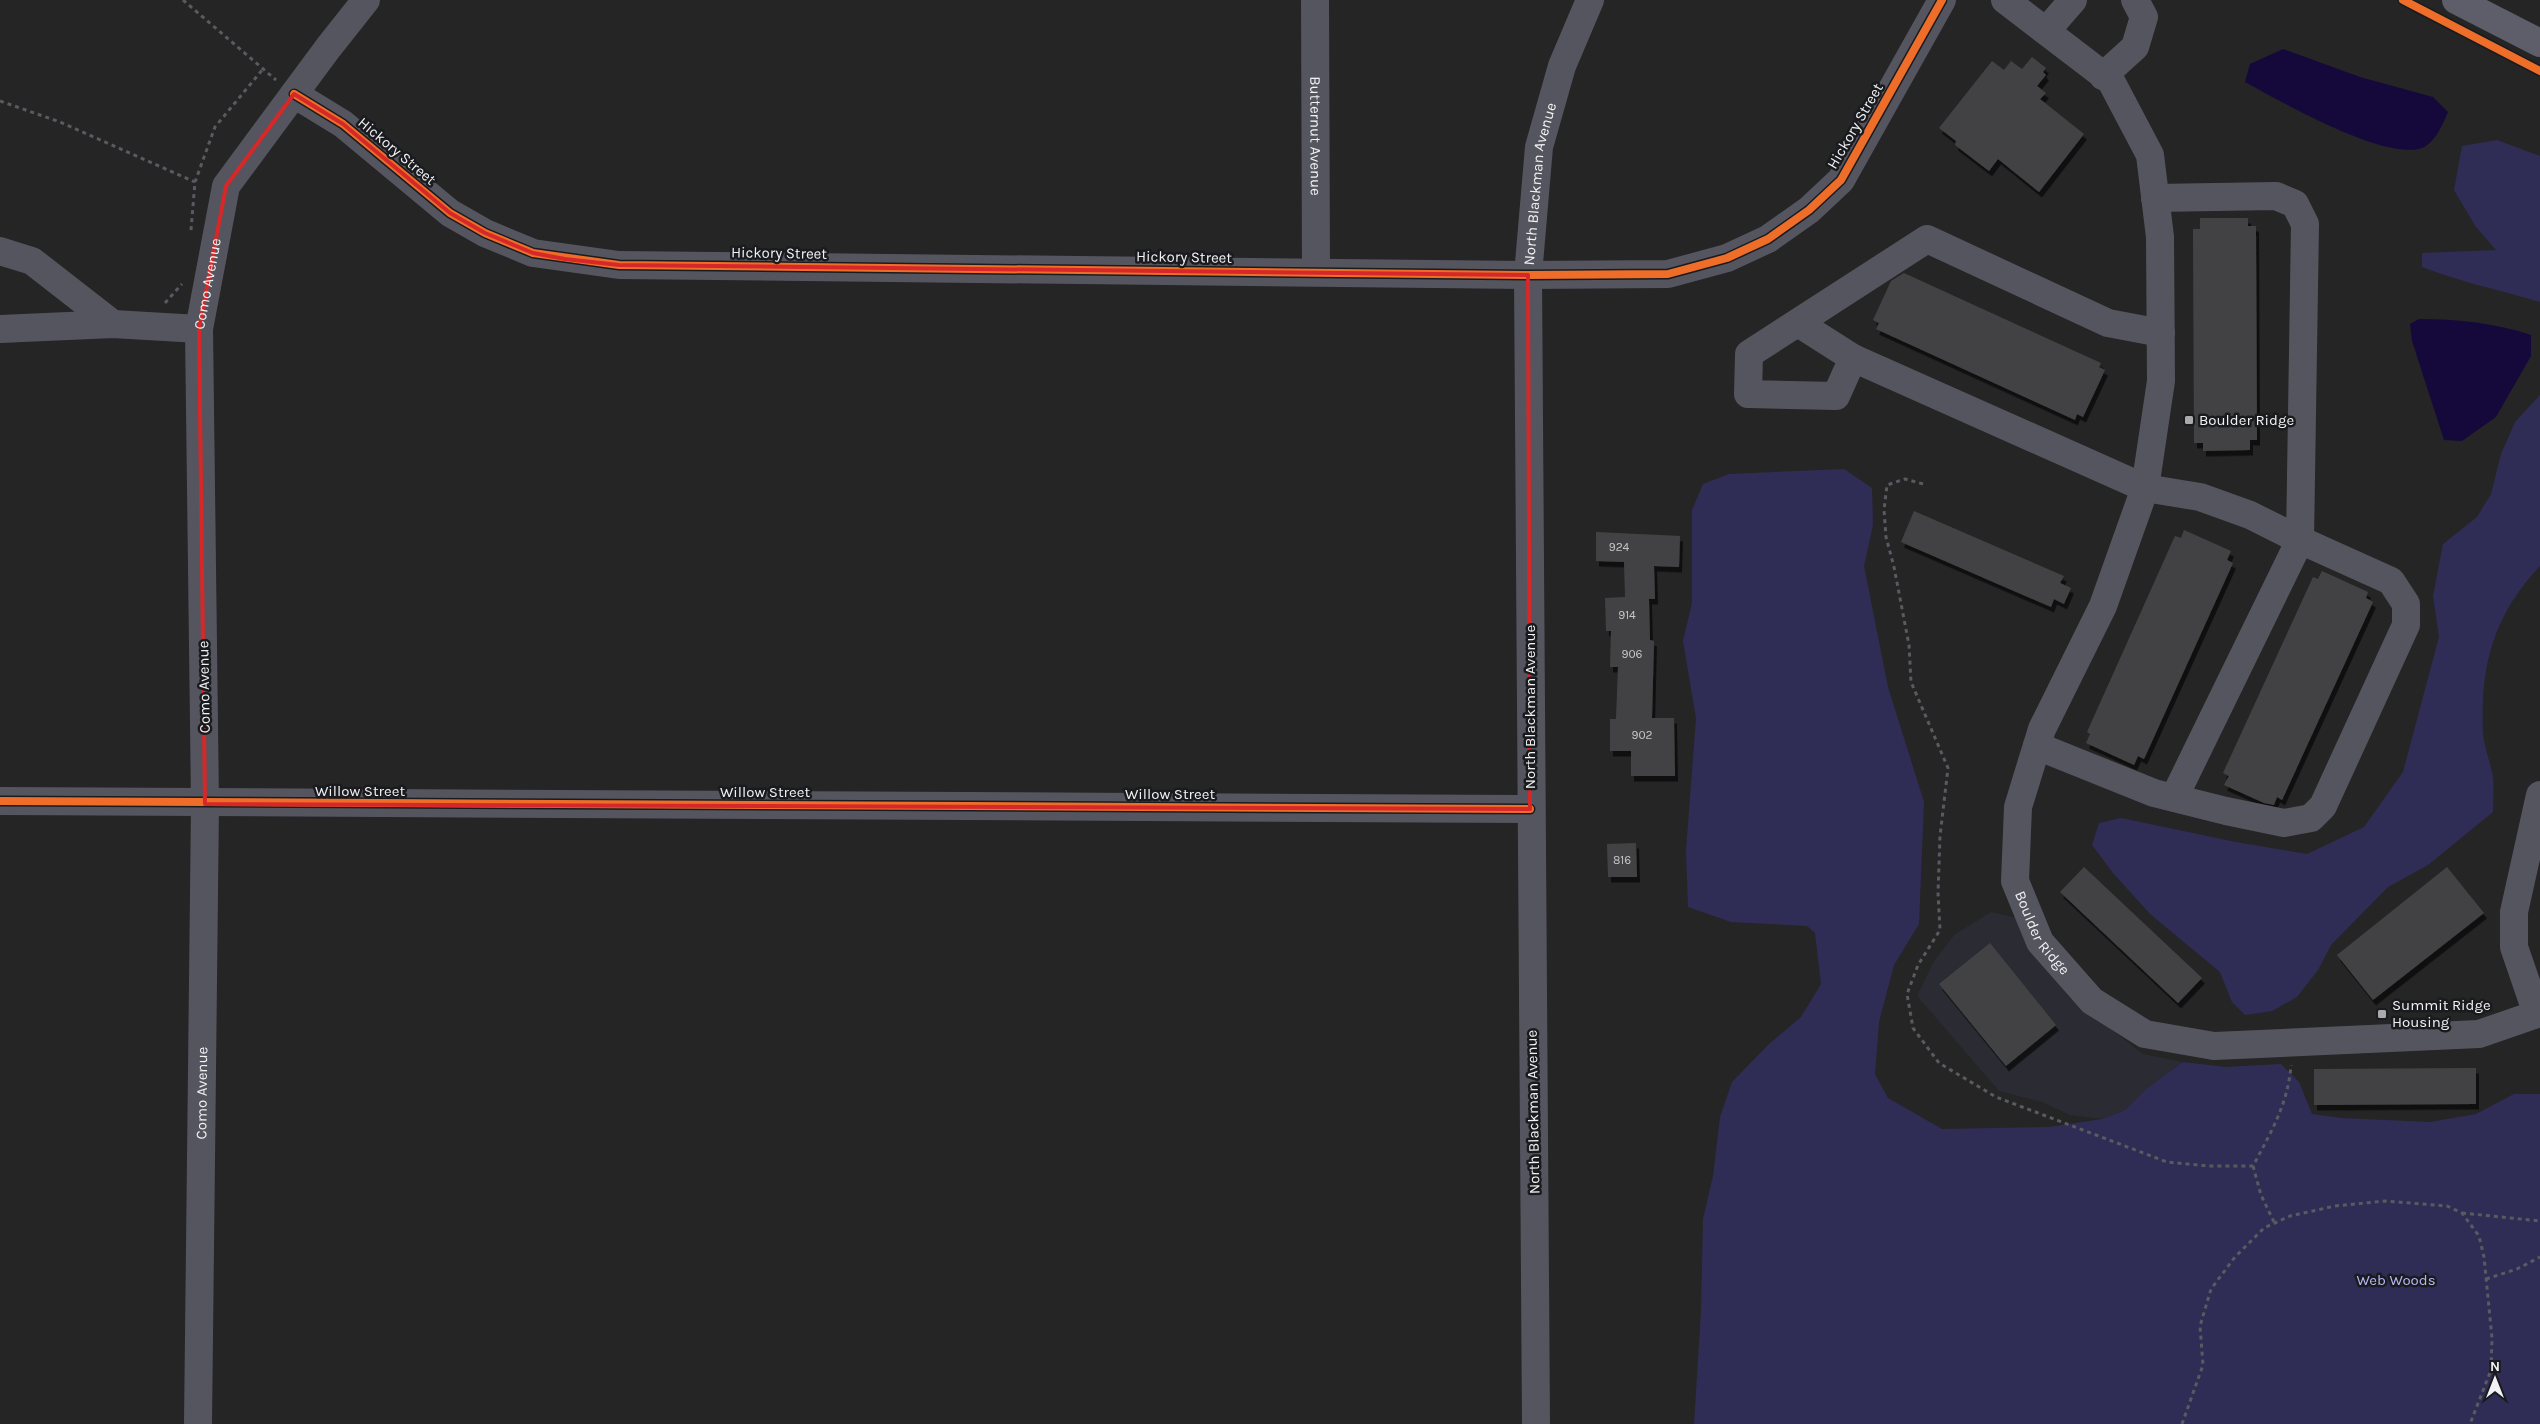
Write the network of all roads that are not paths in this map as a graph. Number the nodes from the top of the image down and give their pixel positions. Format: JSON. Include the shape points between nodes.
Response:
{"nodes":[{"id":1,"x":366,"y":0,"type":"edge"},
{"id":2,"x":1315,"y":0,"type":"edge"},
{"id":3,"x":1590,"y":0,"type":"edge"},
{"id":4,"x":1942,"y":0,"type":"edge"},
{"id":5,"x":2005,"y":0,"type":"edge"},
{"id":6,"x":2135,"y":0,"type":"edge"},
{"id":7,"x":2456,"y":0,"type":"edge"},
{"id":8,"x":2052,"y":17,"type":"edge"},
{"id":9,"x":2540,"y":43,"type":"edge"},
{"id":10,"x":2104,"y":76,"type":"junction"},
{"id":11,"x":294,"y":94,"type":"junction"},
{"id":12,"x":2155,"y":198,"type":"junction"},
{"id":13,"x":0,"y":251,"type":"edge"},
{"id":14,"x":1316,"y":272,"type":"junction"},
{"id":15,"x":1528,"y":275,"type":"junction"},
{"id":16,"x":1798,"y":323,"type":"junction"},
{"id":17,"x":113,"y":324,"type":"junction"},
{"id":18,"x":199,"y":328,"type":"junction"},
{"id":19,"x":0,"y":329,"type":"edge"},
{"id":20,"x":2161,"y":333,"type":"junction"},
{"id":21,"x":1853,"y":358,"type":"junction"},
{"id":22,"x":2144,"y":488,"type":"junction"},
{"id":23,"x":2300,"y":540,"type":"junction"},
{"id":24,"x":2037,"y":746,"type":"junction"},
{"id":25,"x":2540,"y":794,"type":"edge"},
{"id":26,"x":2174,"y":798,"type":"junction"},
{"id":27,"x":0,"y":801,"type":"edge"},
{"id":28,"x":205,"y":804,"type":"junction"},
{"id":29,"x":1530,"y":810,"type":"junction"},
{"id":30,"x":2539,"y":1014,"type":"edge"},
{"id":31,"x":198,"y":1424,"type":"edge"},
{"id":32,"x":1536,"y":1424,"type":"edge"}],
"edges":[{"from":1,"to":11,"type":"street","name":"Como Avenue"},
{"from":2,"to":14,"type":"street","name":"Butternut Avenue"},
{"from":3,"to":15,"type":"street","name":"North Blackman Avenue","via":[[1562,66],[1539,147]]},
{"from":4,"to":15,"type":"street","name":"Hickory Street","via":[[1841,180],[1809,210],[1768,239],[1727,258],[1668,274]]},
{"from":5,"to":8,"type":"street","name":"Boulder Ridge"},
{"from":6,"to":10,"type":"street","via":[[2144,17],[2135,47]]},
{"from":7,"to":9,"type":"main road"},
{"from":8,"to":10,"type":"street","name":"Boulder Ridge"},
{"from":10,"to":12,"type":"street","name":"Boulder Ridge","via":[[2111,81],[2150,154]]},
{"from":11,"to":14,"type":"street","name":"Hickory Street","via":[[343,124],[450,212],[485,233],[533,253],[565,259],[619,265]]},
{"from":11,"to":18,"type":"street","name":"Como Avenue","via":[[226,186]]},
{"from":12,"to":20,"type":"street","name":"Boulder Ridge","via":[[2160,237]]},
{"from":12,"to":23,"type":"street","via":[[2276,196],[2295,204],[2305,224]]},
{"from":13,"to":17,"type":"street","via":[[32,261]]},
{"from":14,"to":15,"type":"street","name":"Hickory Street"},
{"from":15,"to":29,"type":"street","name":"North Blackman Avenue"},
{"from":16,"to":20,"type":"street","via":[[1928,239],[2108,323]]},
{"from":16,"to":21,"type":"street"},
{"from":16,"to":21,"type":"street","via":[[1749,354],[1748,394],[1836,396]]},
{"from":17,"to":18,"type":"street"},
{"from":17,"to":19,"type":"street"},
{"from":18,"to":28,"type":"street","name":"Como Avenue"},
{"from":20,"to":22,"type":"street","name":"Boulder Ridge","via":[[2161,381]]},
{"from":21,"to":22,"type":"street"},
{"from":22,"to":23,"type":"street","via":[[2200,497],[2250,515]]},
{"from":22,"to":24,"type":"street","name":"Boulder Ridge","via":[[2104,606],[2042,729]]},
{"from":23,"to":26,"type":"street"},
{"from":23,"to":26,"type":"street","via":[[2391,581],[2406,604],[2406,625],[2323,806],[2311,818],[2284,823]]},
{"from":24,"to":26,"type":"street"},
{"from":24,"to":30,"type":"street","name":"Boulder Ridge","via":[[2018,807],[2015,881],[2040,942],[2092,1002],[2145,1034],[2214,1046],[2479,1034]]},
{"from":25,"to":30,"type":"street","via":[[2514,912],[2514,947]]},
{"from":27,"to":28,"type":"street","name":"Willow Street"},
{"from":28,"to":29,"type":"street","name":"Willow Street"},
{"from":28,"to":31,"type":"street","name":"Como Avenue"},
{"from":29,"to":32,"type":"street","name":"North Blackman Avenue"}]}
